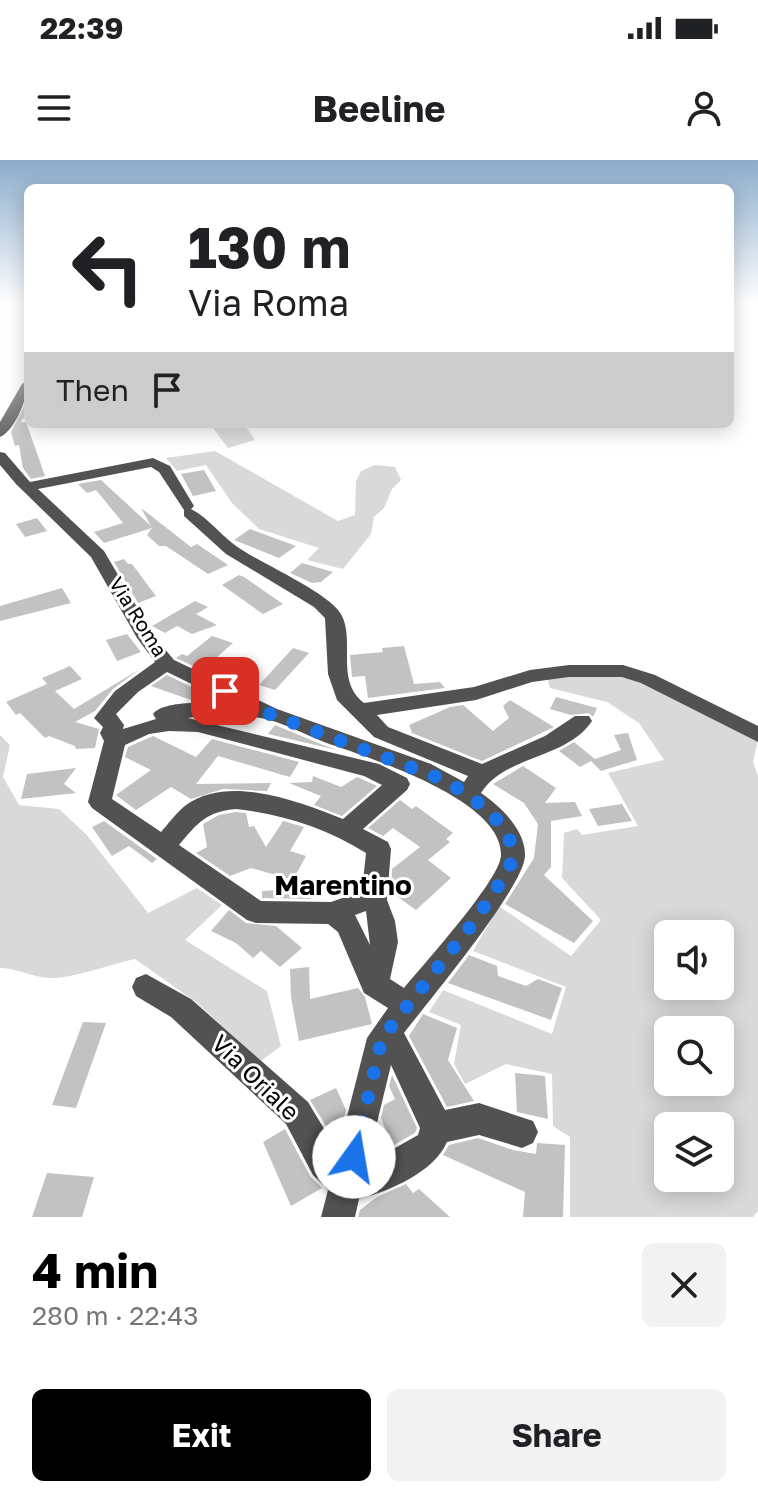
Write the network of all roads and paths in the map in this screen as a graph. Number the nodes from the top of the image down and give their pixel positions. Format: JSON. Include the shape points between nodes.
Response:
{"nodes":[{"id":1,"x":24,"y":391,"type":"edge"},
{"id":2,"x":0,"y":433,"type":"edge"},
{"id":3,"x":3,"y":463,"type":"edge"},
{"id":4,"x":27,"y":487,"type":"junction"},
{"id":5,"x":167,"y":664,"type":"junction"},
{"id":6,"x":270,"y":714,"type":"junction"},
{"id":7,"x":367,"y":715,"type":"junction"},
{"id":8,"x":582,"y":721,"type":"dead end"},
{"id":9,"x":114,"y":733,"type":"junction"},
{"id":10,"x":758,"y":735,"type":"edge"},
{"id":11,"x":475,"y":784,"type":"junction"},
{"id":12,"x":347,"y":829,"type":"junction"},
{"id":13,"x":162,"y":847,"type":"junction"},
{"id":14,"x":374,"y":900,"type":"junction"},
{"id":15,"x":334,"y":913,"type":"junction"},
{"id":16,"x":374,"y":984,"type":"junction"},
{"id":17,"x":146,"y":987,"type":"dead end"},
{"id":18,"x":408,"y":1006,"type":"junction"},
{"id":19,"x":382,"y":1038,"type":"junction"},
{"id":20,"x":437,"y":1128,"type":"junction"},
{"id":21,"x":522,"y":1132,"type":"dead end"},
{"id":22,"x":347,"y":1186,"type":"junction"},
{"id":23,"x":338,"y":1217,"type":"edge"}],
"edges":[{"from":1,"to":2,"type":"street"},
{"from":3,"to":4,"type":"street","name":"Via Roma"},
{"from":4,"to":5,"type":"street","name":"Via Roma","via":[[104,562],[146,638]]},
{"from":4,"to":7,"type":"street","via":[[153,462],[165,469],[188,509],[232,551],[320,603],[334,617],[338,674],[347,700]]},
{"from":5,"to":6,"type":"street","name":"Via Roma"},
{"from":5,"to":9,"type":"street","via":[[106,710],[104,718]]},
{"from":6,"to":9,"type":"street","via":[[201,709]]},
{"from":6,"to":11,"type":"street","name":"Via Roma"},
{"from":7,"to":10,"type":"street","via":[[372,707],[386,703],[476,693],[530,676],[623,671]]},
{"from":7,"to":11,"type":"street","via":[[381,732]]},
{"from":8,"to":11,"type":"street"},
{"from":9,"to":12,"type":"street","via":[[198,725],[371,770],[399,784]]},
{"from":9,"to":13,"type":"street","via":[[100,802]]},
{"from":11,"to":18,"type":"street","name":"Via Roma","via":[[503,827],[513,857],[474,922]]},
{"from":12,"to":13,"type":"street","via":[[281,807],[214,803],[196,810]]},
{"from":12,"to":14,"type":"street","via":[[379,849]]},
{"from":13,"to":15,"type":"street","via":[[256,912]]},
{"from":14,"to":15,"type":"street"},
{"from":14,"to":16,"type":"street","via":[[382,913],[384,943]]},
{"from":15,"to":16,"type":"street","via":[[348,925]]},
{"from":16,"to":18,"type":"street"},
{"from":17,"to":22,"type":"street","name":"Via Oriale","via":[[181,1008],[297,1113],[325,1163]]},
{"from":18,"to":19,"type":"street","name":"Via Roma"},
{"from":19,"to":20,"type":"street","via":[[396,1044]]},
{"from":19,"to":22,"type":"street","name":"Via Roma"},
{"from":20,"to":21,"type":"street","via":[[479,1119]]},
{"from":20,"to":22,"type":"street","via":[[429,1146],[377,1178]]},
{"from":22,"to":23,"type":"street","name":"Via Roma"}]}
